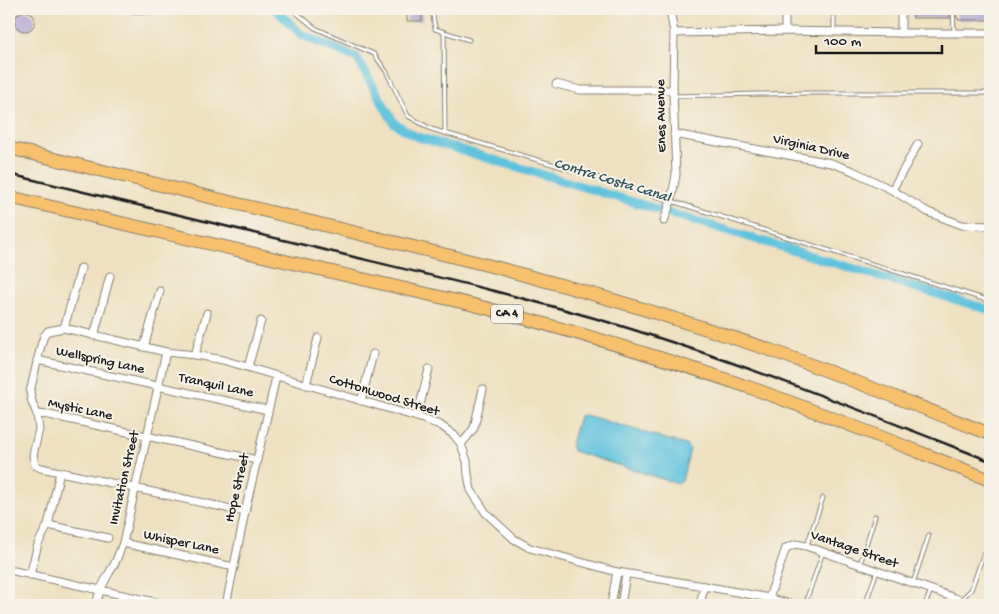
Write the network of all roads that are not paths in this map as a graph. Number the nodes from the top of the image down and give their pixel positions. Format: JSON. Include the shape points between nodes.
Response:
{"nodes":[{"id":1,"x":121,"y":9,"type":"edge"},
{"id":2,"x":292,"y":9,"type":"edge"},
{"id":3,"x":432,"y":9,"type":"edge"},
{"id":4,"x":670,"y":9,"type":"edge"},
{"id":5,"x":785,"y":9,"type":"edge"},
{"id":6,"x":834,"y":9,"type":"edge"},
{"id":7,"x":901,"y":9,"type":"edge"},
{"id":8,"x":953,"y":9,"type":"edge"},
{"id":9,"x":154,"y":12,"type":"dead end"},
{"id":10,"x":785,"y":31,"type":"junction"},
{"id":11,"x":444,"y":32,"type":"junction"},
{"id":12,"x":834,"y":32,"type":"junction"},
{"id":13,"x":901,"y":33,"type":"junction"},
{"id":14,"x":954,"y":33,"type":"junction"},
{"id":15,"x":990,"y":33,"type":"edge"},
{"id":16,"x":674,"y":34,"type":"junction"},
{"id":17,"x":469,"y":40,"type":"dead end"},
{"id":18,"x":556,"y":84,"type":"dead end"},
{"id":19,"x":673,"y":93,"type":"junction"},
{"id":20,"x":990,"y":93,"type":"edge"},
{"id":21,"x":445,"y":133,"type":"junction"},
{"id":22,"x":674,"y":134,"type":"junction"},
{"id":23,"x":918,"y":144,"type":"dead end"},
{"id":24,"x":12,"y":148,"type":"edge"},
{"id":25,"x":892,"y":190,"type":"junction"},
{"id":26,"x":9,"y":197,"type":"edge"},
{"id":27,"x":671,"y":201,"type":"junction"},
{"id":28,"x":664,"y":221,"type":"dead end"},
{"id":29,"x":990,"y":226,"type":"edge"},
{"id":30,"x":81,"y":268,"type":"dead end"},
{"id":31,"x":110,"y":276,"type":"dead end"},
{"id":32,"x":160,"y":291,"type":"dead end"},
{"id":33,"x":990,"y":301,"type":"edge"},
{"id":34,"x":207,"y":313,"type":"dead end"},
{"id":35,"x":261,"y":321,"type":"dead end"},
{"id":36,"x":64,"y":328,"type":"junction"},
{"id":37,"x":94,"y":336,"type":"junction"},
{"id":38,"x":318,"y":338,"type":"dead end"},
{"id":39,"x":144,"y":347,"type":"junction"},
{"id":40,"x":166,"y":352,"type":"junction"},
{"id":41,"x":373,"y":354,"type":"dead end"},
{"id":42,"x":195,"y":355,"type":"junction"},
{"id":43,"x":37,"y":360,"type":"junction"},
{"id":44,"x":248,"y":367,"type":"junction"},
{"id":45,"x":429,"y":369,"type":"dead end"},
{"id":46,"x":276,"y":377,"type":"junction"},
{"id":47,"x":306,"y":385,"type":"junction"},
{"id":48,"x":158,"y":386,"type":"junction"},
{"id":49,"x":483,"y":389,"type":"dead end"},
{"id":50,"x":361,"y":401,"type":"junction"},
{"id":51,"x":268,"y":410,"type":"junction"},
{"id":52,"x":37,"y":414,"type":"junction"},
{"id":53,"x":417,"y":417,"type":"junction"},
{"id":54,"x":990,"y":434,"type":"edge"},
{"id":55,"x":147,"y":437,"type":"junction"},
{"id":56,"x":461,"y":444,"type":"junction"},
{"id":57,"x":257,"y":460,"type":"junction"},
{"id":58,"x":60,"y":472,"type":"junction"},
{"id":59,"x":990,"y":480,"type":"edge"},
{"id":60,"x":135,"y":489,"type":"junction"},
{"id":61,"x":823,"y":498,"type":"dead end"},
{"id":62,"x":245,"y":512,"type":"junction"},
{"id":63,"x":875,"y":516,"type":"dead end"},
{"id":64,"x":48,"y":525,"type":"junction"},
{"id":65,"x":929,"y":535,"type":"dead end"},
{"id":66,"x":108,"y":538,"type":"dead end"},
{"id":67,"x":122,"y":543,"type":"junction"},
{"id":68,"x":806,"y":546,"type":"junction"},
{"id":69,"x":823,"y":552,"type":"junction"},
{"id":70,"x":984,"y":553,"type":"dead end"},
{"id":71,"x":860,"y":564,"type":"junction"},
{"id":72,"x":234,"y":567,"type":"junction"},
{"id":73,"x":877,"y":570,"type":"junction"},
{"id":74,"x":14,"y":571,"type":"dead end"},
{"id":75,"x":617,"y":572,"type":"junction"},
{"id":76,"x":626,"y":574,"type":"junction"},
{"id":77,"x":30,"y":575,"type":"junction"},
{"id":78,"x":913,"y":583,"type":"junction"},
{"id":79,"x":704,"y":586,"type":"junction"},
{"id":80,"x":931,"y":589,"type":"junction"},
{"id":81,"x":100,"y":590,"type":"junction"},
{"id":82,"x":769,"y":598,"type":"junction"},
{"id":83,"x":807,"y":598,"type":"dead end"},
{"id":84,"x":960,"y":603,"type":"edge"},
{"id":85,"x":96,"y":605,"type":"edge"},
{"id":86,"x":168,"y":605,"type":"edge"},
{"id":87,"x":226,"y":605,"type":"edge"},
{"id":88,"x":611,"y":605,"type":"edge"},
{"id":89,"x":621,"y":605,"type":"edge"},
{"id":90,"x":700,"y":605,"type":"edge"},
{"id":91,"x":793,"y":605,"type":"edge"},
{"id":92,"x":865,"y":605,"type":"edge"},
{"id":93,"x":925,"y":605,"type":"edge"}],
"edges":[{"from":1,"to":9,"type":"lane"},
{"from":2,"to":21,"type":"lane","via":[[315,28],[374,54],[408,116]]},
{"from":3,"to":11,"type":"lane","via":[[435,29]]},
{"from":4,"to":16,"type":"street","name":"Enes Avenue"},
{"from":5,"to":10,"type":"street"},
{"from":6,"to":12,"type":"lane"},
{"from":7,"to":13,"type":"street"},
{"from":8,"to":14,"type":"lane"},
{"from":10,"to":12,"type":"street"},
{"from":10,"to":16,"type":"street"},
{"from":11,"to":17,"type":"lane"},
{"from":11,"to":21,"type":"lane"},
{"from":12,"to":13,"type":"street"},
{"from":13,"to":14,"type":"street"},
{"from":14,"to":15,"type":"street"},
{"from":16,"to":19,"type":"street","name":"Enes Avenue"},
{"from":18,"to":19,"type":"street","via":[[580,90]]},
{"from":19,"to":20,"type":"lane"},
{"from":19,"to":22,"type":"street","name":"Enes Avenue"},
{"from":21,"to":27,"type":"lane"},
{"from":22,"to":25,"type":"street","name":"Virginia Drive","via":[[831,163]]},
{"from":22,"to":27,"type":"street","name":"Enes Avenue","via":[[676,176]]},
{"from":23,"to":25,"type":"street"},
{"from":24,"to":54,"type":"highway","via":[[551,281],[771,351]]},
{"from":25,"to":29,"type":"street","name":"Virginia Drive","via":[[928,212],[962,226]]},
{"from":26,"to":59,"type":"highway","number":"CA 4","via":[[536,321],[764,393]]},
{"from":27,"to":28,"type":"street","name":"Enes Avenue"},
{"from":27,"to":33,"type":"lane"},
{"from":30,"to":36,"type":"street"},
{"from":31,"to":37,"type":"street"},
{"from":32,"to":39,"type":"street"},
{"from":34,"to":42,"type":"street"},
{"from":35,"to":44,"type":"street"},
{"from":36,"to":37,"type":"street","name":"Cottonwood Street"},
{"from":36,"to":43,"type":"street","name":"Cottonwood Street","via":[[48,331]]},
{"from":37,"to":39,"type":"street","name":"Cottonwood Street"},
{"from":38,"to":47,"type":"street"},
{"from":39,"to":40,"type":"street","name":"Cottonwood Street"},
{"from":40,"to":42,"type":"street","name":"Cottonwood Street"},
{"from":40,"to":48,"type":"street","name":"Invitation Street"},
{"from":41,"to":50,"type":"street"},
{"from":42,"to":44,"type":"street","name":"Cottonwood Street"},
{"from":43,"to":48,"type":"street","name":"Wellspring Lane"},
{"from":43,"to":52,"type":"street","via":[[30,392]]},
{"from":44,"to":46,"type":"street","name":"Cottonwood Street"},
{"from":45,"to":53,"type":"street"},
{"from":46,"to":47,"type":"street","name":"Cottonwood Street"},
{"from":46,"to":51,"type":"street","name":"Hope Street"},
{"from":47,"to":50,"type":"street","name":"Cottonwood Street"},
{"from":48,"to":51,"type":"street","name":"Tranquil Lane"},
{"from":48,"to":55,"type":"street","name":"Invitation Street"},
{"from":49,"to":56,"type":"street","via":[[474,428]]},
{"from":50,"to":53,"type":"street","name":"Cottonwood Street"},
{"from":51,"to":57,"type":"street","name":"Hope Street"},
{"from":52,"to":55,"type":"street","name":"Mystic Lane"},
{"from":52,"to":58,"type":"street","via":[[39,429],[33,455],[35,465]]},
{"from":53,"to":56,"type":"street","name":"Cottonwood Street","via":[[440,425]]},
{"from":55,"to":57,"type":"street","name":"Mystic Lane"},
{"from":55,"to":60,"type":"street","name":"Invitation Street"},
{"from":56,"to":75,"type":"street","via":[[471,490],[486,513],[514,539],[530,548]]},
{"from":57,"to":62,"type":"street","name":"Hope Street"},
{"from":58,"to":60,"type":"street"},
{"from":58,"to":64,"type":"street"},
{"from":60,"to":62,"type":"street"},
{"from":60,"to":67,"type":"street","name":"Invitation Street"},
{"from":61,"to":68,"type":"lane"},
{"from":62,"to":72,"type":"street","name":"Hope Street"},
{"from":63,"to":71,"type":"lane"},
{"from":64,"to":66,"type":"street"},
{"from":64,"to":77,"type":"street","via":[[38,544]]},
{"from":65,"to":78,"type":"lane"},
{"from":67,"to":72,"type":"street","name":"Whisper Lane"},
{"from":67,"to":81,"type":"street","name":"Invitation Street"},
{"from":68,"to":69,"type":"street","name":"Vantage Street"},
{"from":68,"to":82,"type":"street","name":"Vantage Street","via":[[796,544],[786,548]]},
{"from":69,"to":71,"type":"street","name":"Vantage Street"},
{"from":69,"to":83,"type":"lane"},
{"from":70,"to":84,"type":"lane","via":[[971,590]]},
{"from":71,"to":73,"type":"street","name":"Vantage Street"},
{"from":72,"to":87,"type":"street","name":"Hope Street"},
{"from":73,"to":78,"type":"street","name":"Vantage Street"},
{"from":73,"to":92,"type":"lane"},
{"from":74,"to":77,"type":"street"},
{"from":75,"to":76,"type":"street"},
{"from":75,"to":88,"type":"street"},
{"from":76,"to":79,"type":"street"},
{"from":76,"to":89,"type":"street"},
{"from":77,"to":81,"type":"street"},
{"from":78,"to":80,"type":"street","name":"Vantage Street"},
{"from":79,"to":82,"type":"street"},
{"from":79,"to":90,"type":"street"},
{"from":80,"to":84,"type":"street","name":"Vantage Street"},
{"from":80,"to":93,"type":"lane"},
{"from":81,"to":85,"type":"street","name":"Invitation Street"},
{"from":81,"to":86,"type":"street"},
{"from":82,"to":91,"type":"street"}]}
